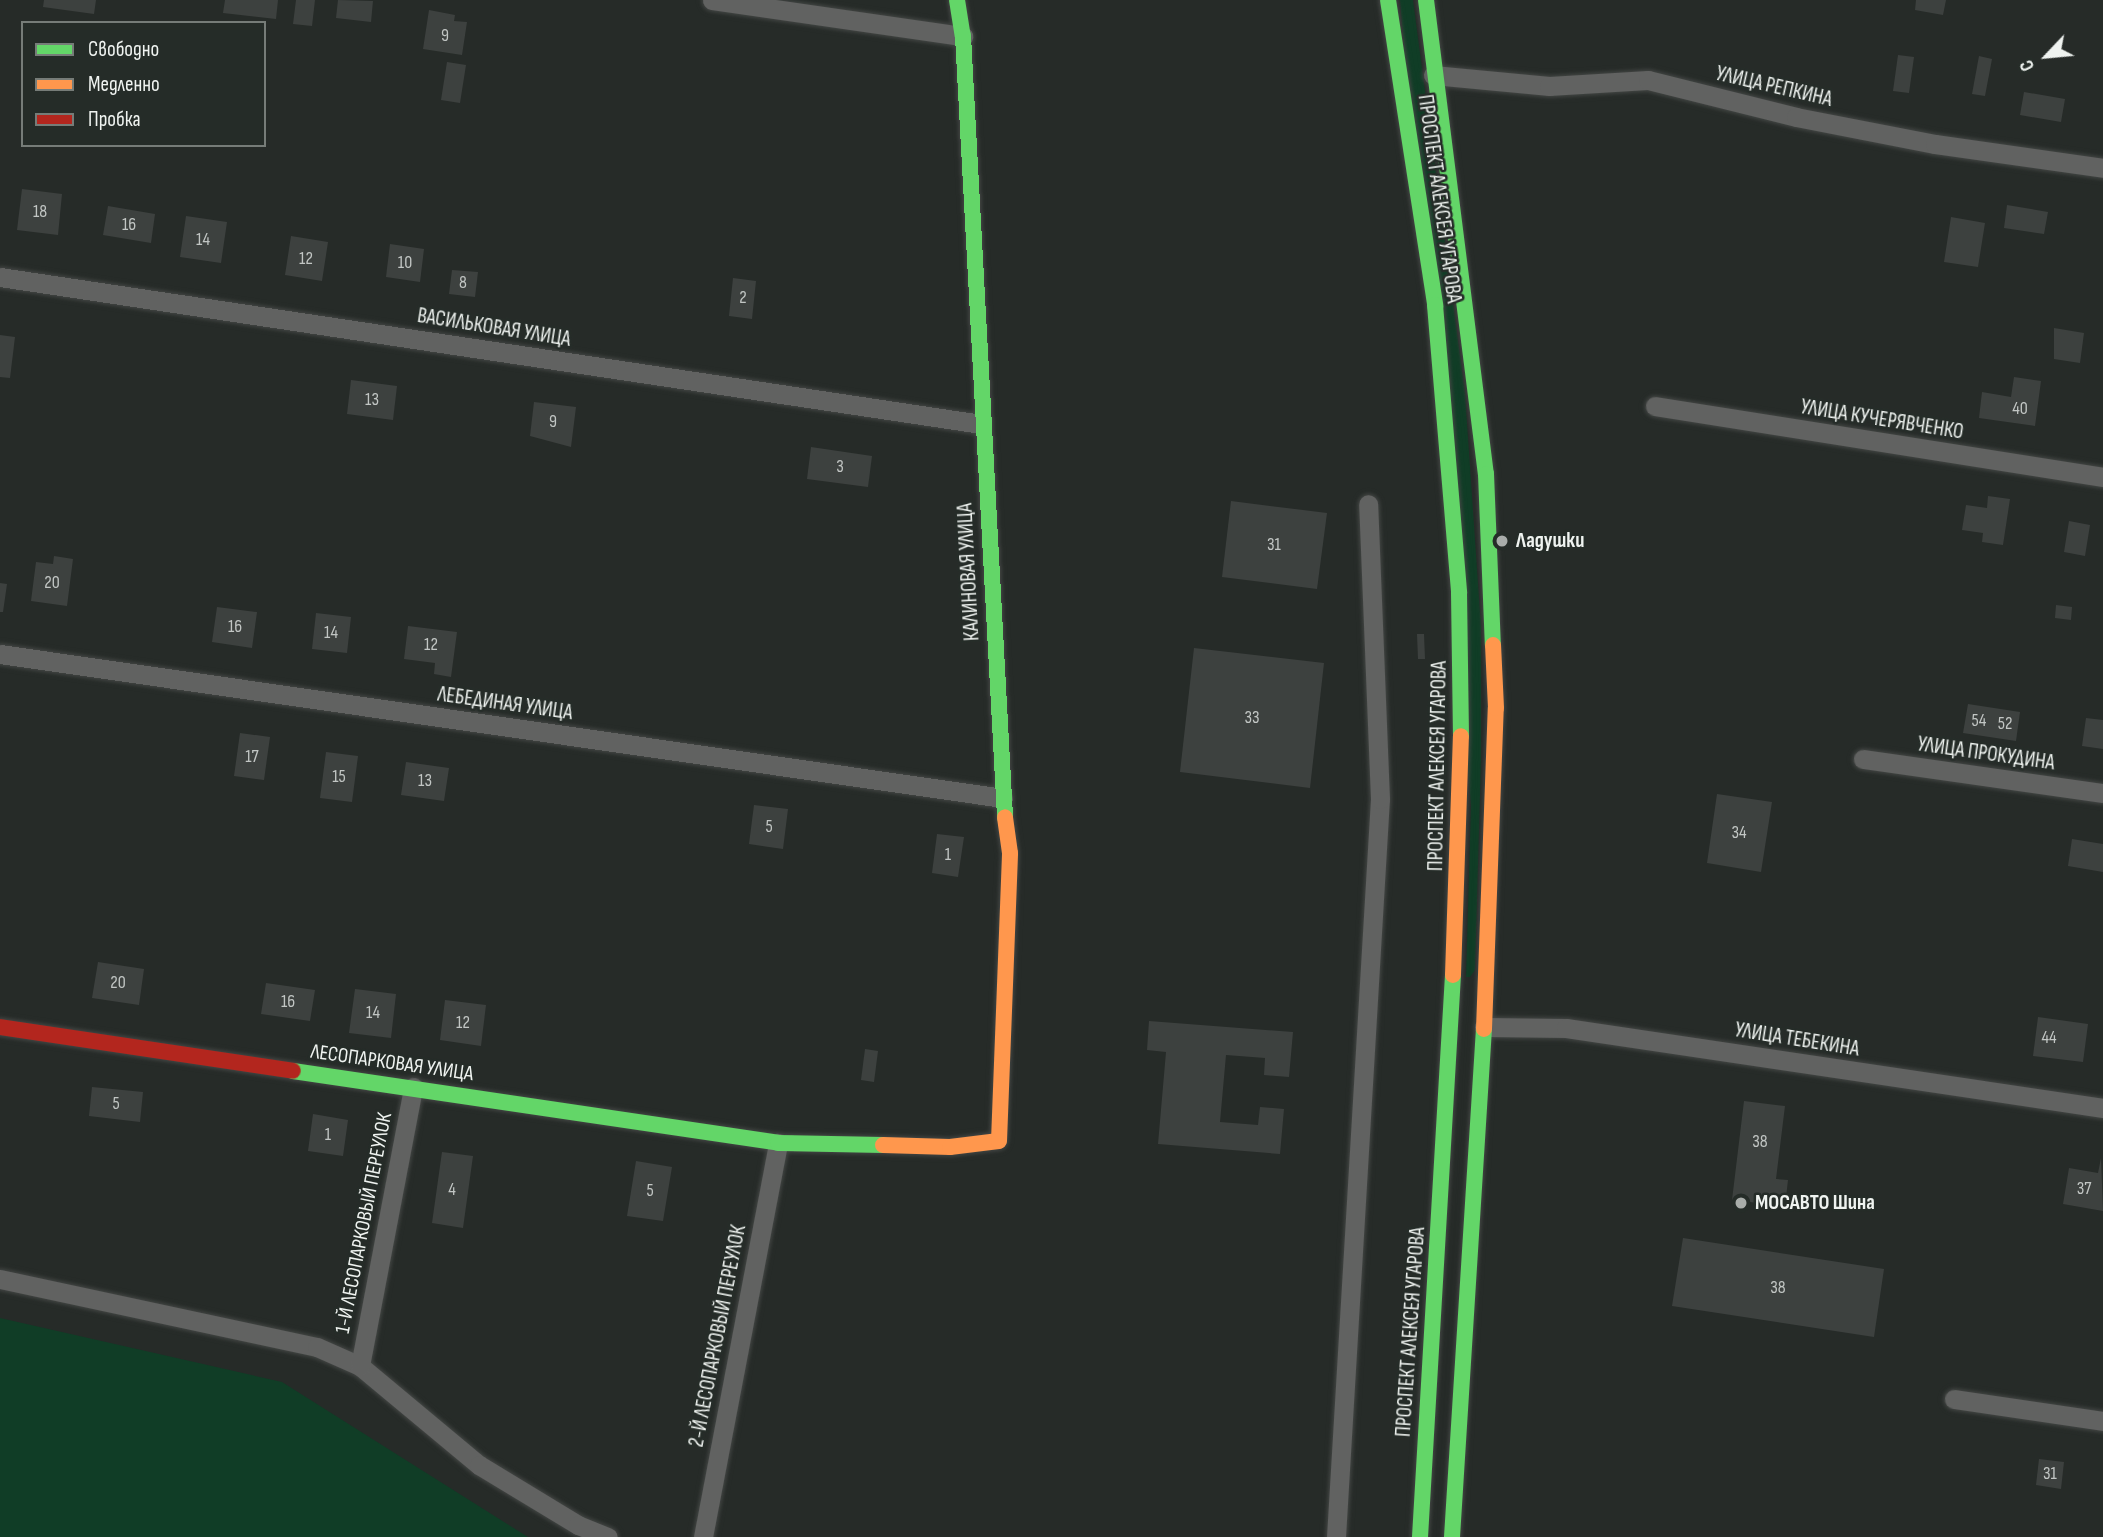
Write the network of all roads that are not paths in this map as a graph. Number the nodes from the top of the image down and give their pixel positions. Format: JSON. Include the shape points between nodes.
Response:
{"nodes":[{"id":1,"x":712,"y":0,"type":"edge"},
{"id":2,"x":957,"y":0,"type":"edge"},
{"id":3,"x":1388,"y":0,"type":"edge"},
{"id":4,"x":1426,"y":0,"type":"edge"},
{"id":5,"x":963,"y":36,"type":"junction"},
{"id":6,"x":1433,"y":75,"type":"junction"},
{"id":7,"x":2103,"y":168,"type":"edge"},
{"id":8,"x":0,"y":277,"type":"edge"},
{"id":9,"x":1655,"y":406,"type":"dead end"},
{"id":10,"x":981,"y":424,"type":"junction"},
{"id":11,"x":2103,"y":477,"type":"edge"},
{"id":12,"x":1368,"y":504,"type":"dead end"},
{"id":13,"x":0,"y":654,"type":"edge"},
{"id":14,"x":1863,"y":759,"type":"dead end"},
{"id":15,"x":2103,"y":793,"type":"edge"},
{"id":16,"x":1003,"y":798,"type":"junction"},
{"id":17,"x":1451,"y":1025,"type":"junction"},
{"id":18,"x":0,"y":1027,"type":"edge"},
{"id":19,"x":1483,"y":1027,"type":"junction"},
{"id":20,"x":413,"y":1087,"type":"junction"},
{"id":21,"x":2103,"y":1108,"type":"edge"},
{"id":22,"x":999,"y":1141,"type":"joint"},
{"id":23,"x":778,"y":1143,"type":"junction"},
{"id":24,"x":0,"y":1279,"type":"edge"},
{"id":25,"x":360,"y":1366,"type":"junction"},
{"id":26,"x":1954,"y":1399,"type":"dead end"},
{"id":27,"x":2103,"y":1421,"type":"edge"},
{"id":28,"x":608,"y":1537,"type":"edge"},
{"id":29,"x":703,"y":1537,"type":"edge"},
{"id":30,"x":1336,"y":1537,"type":"edge"},
{"id":31,"x":1420,"y":1537,"type":"edge"},
{"id":32,"x":1452,"y":1537,"type":"edge"}],
"edges":[{"from":1,"to":5,"type":"street"},
{"from":2,"to":5,"type":"main road","name":"КАЛИНОВАЯ УЛИЦА"},
{"from":3,"to":17,"type":"main road","name":"ПРОСПЕКТ АЛЕКСЕЯ УГАРОВА","via":[[1434,305],[1460,593],[1462,775]]},
{"from":4,"to":6,"type":"main road","name":"ПРОСПЕКТ АЛЕКСЕЯ УГАРОВА"},
{"from":5,"to":10,"type":"main road","name":"КАЛИНОВАЯ УЛИЦА"},
{"from":6,"to":7,"type":"street","name":"УЛИЦА РЕПКИНА","via":[[1549,86],[1648,80],[1796,117]]},
{"from":6,"to":19,"type":"main road","name":"ПРОСПЕКТ АЛЕКСЕЯ УГАРОВА","via":[[1486,474],[1496,708]]},
{"from":8,"to":10,"type":"street","name":"ВАСИЛЬКОВАЯ УЛИЦА"},
{"from":9,"to":11,"type":"street","name":"УЛИЦА КУЧЕРЯВЧЕНКО"},
{"from":10,"to":16,"type":"main road","name":"КАЛИНОВАЯ УЛИЦА"},
{"from":12,"to":30,"type":"street","via":[[1380,799]]},
{"from":13,"to":16,"type":"street","name":"ЛЕБЕДИНАЯ УЛИЦА"},
{"from":14,"to":15,"type":"street","name":"УЛИЦА ПРОКУДИНА"},
{"from":16,"to":22,"type":"main road","name":"КАЛИНОВАЯ УЛИЦА","via":[[1010,853]]},
{"from":17,"to":19,"type":"main road"},
{"from":17,"to":31,"type":"main road","name":"ПРОСПЕКТ АЛЕКСЕЯ УГАРОВА"},
{"from":18,"to":20,"type":"main road","name":"ЛЕСОПАРКОВАЯ УЛИЦА"},
{"from":19,"to":21,"type":"street","name":"УЛИЦА ТЕБЕКИНА","via":[[1566,1028]]},
{"from":19,"to":32,"type":"main road","name":"ПРОСПЕКТ АЛЕКСЕЯ УГАРОВА"},
{"from":20,"to":23,"type":"main road","name":"ЛЕСОПАРКОВАЯ УЛИЦА"},
{"from":20,"to":25,"type":"street","name":"1-Й ЛЕСОПАРКОВЫЙ ПЕРЕУЛОК"},
{"from":22,"to":23,"type":"main road","name":"ЛЕСОПАРКОВАЯ УЛИЦА","via":[[950,1147]]},
{"from":23,"to":29,"type":"street","name":"2-Й ЛЕСОПАРКОВЫЙ ПЕРЕУЛОК"},
{"from":24,"to":25,"type":"street","via":[[317,1347]]},
{"from":25,"to":28,"type":"street","via":[[479,1465],[578,1525]]},
{"from":26,"to":27,"type":"street"}]}
